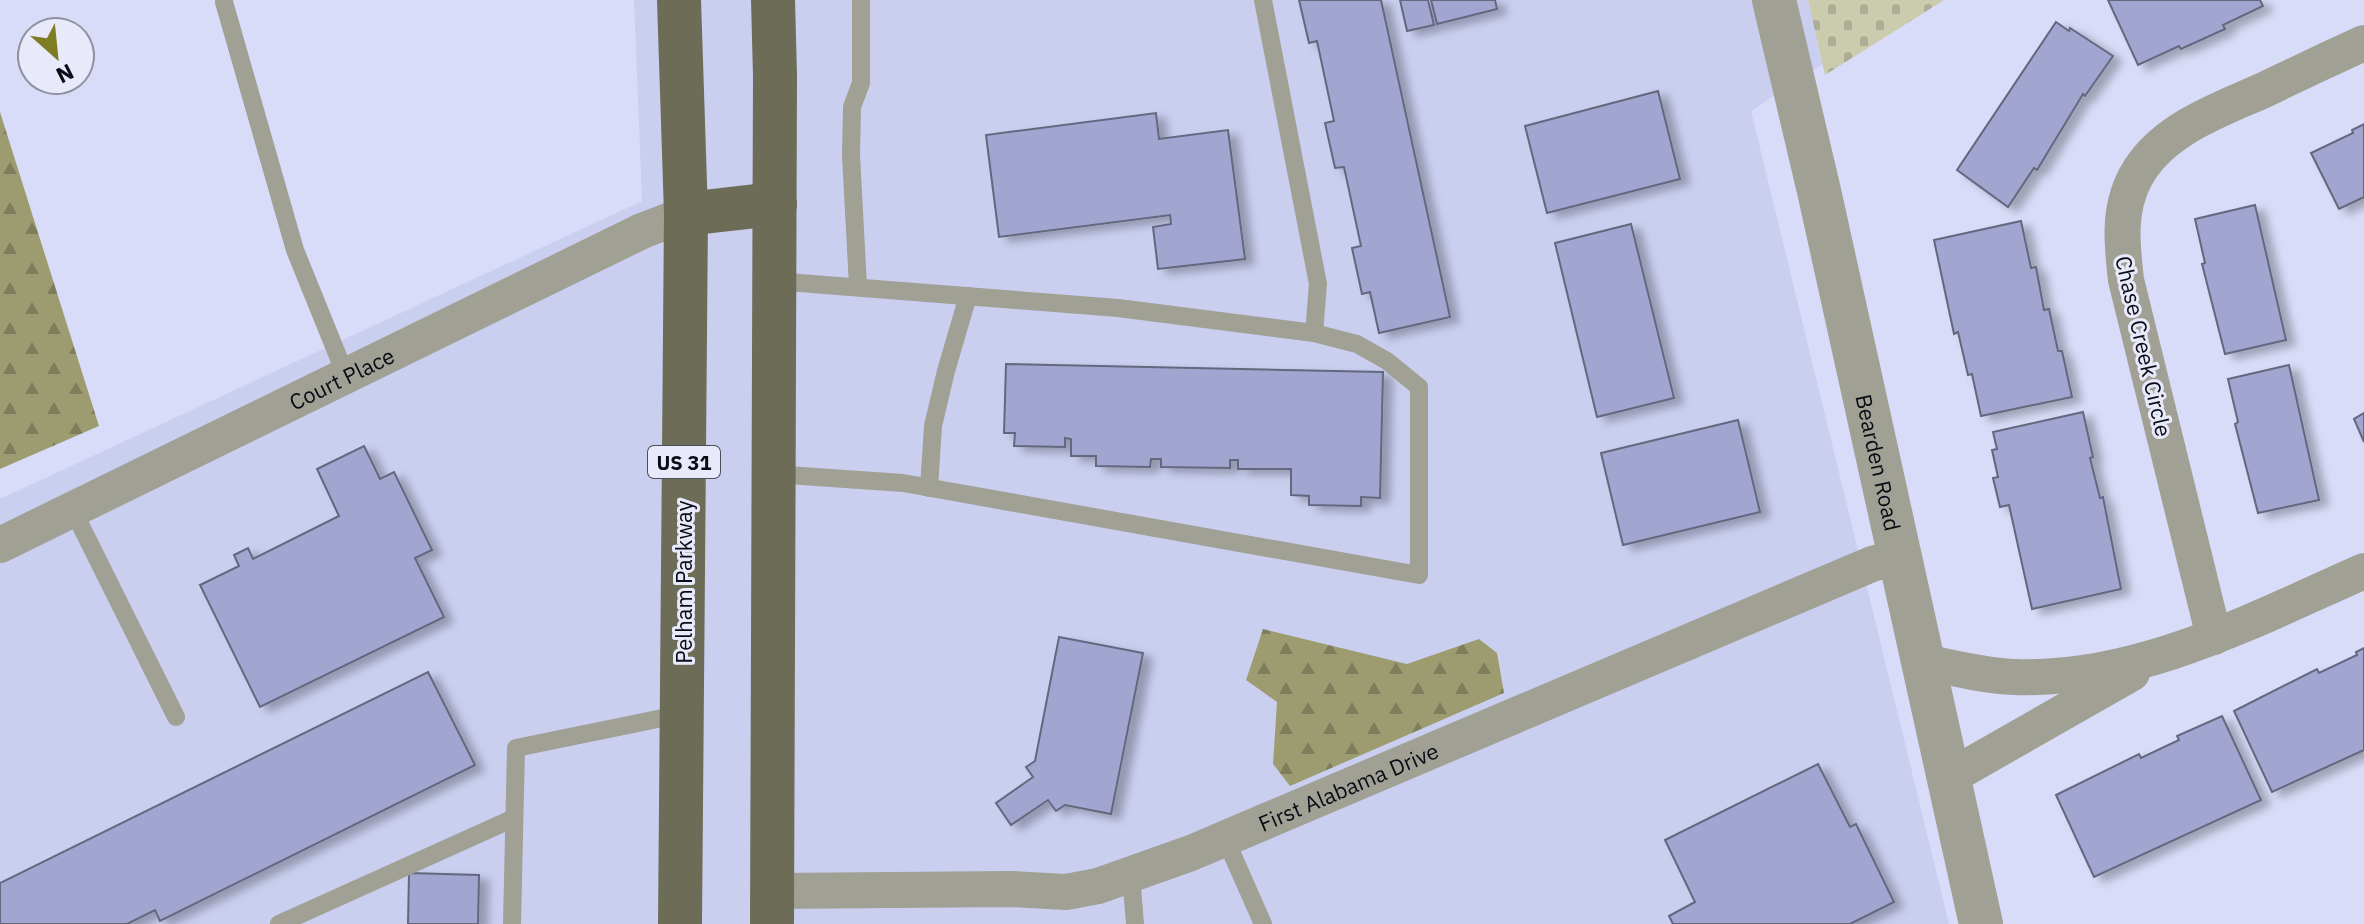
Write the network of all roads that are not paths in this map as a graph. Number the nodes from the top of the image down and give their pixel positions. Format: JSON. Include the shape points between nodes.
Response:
{"nodes":[{"id":1,"x":679,"y":0,"type":"edge"},
{"id":2,"x":773,"y":0,"type":"edge"},
{"id":3,"x":861,"y":0,"type":"edge"},
{"id":4,"x":1263,"y":0,"type":"edge"},
{"id":5,"x":1774,"y":0,"type":"edge"},
{"id":6,"x":224,"y":2,"type":"dead end"},
{"id":7,"x":2364,"y":43,"type":"edge"},
{"id":8,"x":775,"y":204,"type":"junction"},
{"id":9,"x":686,"y":214,"type":"junction"},
{"id":10,"x":774,"y":281,"type":"junction"},
{"id":11,"x":858,"y":286,"type":"junction"},
{"id":12,"x":968,"y":296,"type":"junction"},
{"id":13,"x":1314,"y":333,"type":"junction"},
{"id":14,"x":346,"y":376,"type":"junction"},
{"id":15,"x":773,"y":474,"type":"junction"},
{"id":16,"x":929,"y":488,"type":"junction"},
{"id":17,"x":73,"y":510,"type":"junction"},
{"id":18,"x":0,"y":545,"type":"edge"},
{"id":19,"x":1900,"y":556,"type":"junction"},
{"id":20,"x":2364,"y":571,"type":"edge"},
{"id":21,"x":2214,"y":637,"type":"junction"},
{"id":22,"x":2162,"y":656,"type":"junction"},
{"id":23,"x":1924,"y":662,"type":"junction"},
{"id":24,"x":682,"y":714,"type":"junction"},
{"id":25,"x":176,"y":717,"type":"dead end"},
{"id":26,"x":1948,"y":778,"type":"junction"},
{"id":27,"x":514,"y":818,"type":"junction"},
{"id":28,"x":1225,"y":838,"type":"junction"},
{"id":29,"x":1131,"y":875,"type":"junction"},
{"id":30,"x":772,"y":908,"type":"edge"},
{"id":31,"x":279,"y":924,"type":"edge"},
{"id":32,"x":512,"y":924,"type":"edge"},
{"id":33,"x":680,"y":924,"type":"edge"},
{"id":34,"x":1135,"y":924,"type":"edge"},
{"id":35,"x":1263,"y":924,"type":"edge"},
{"id":36,"x":1981,"y":924,"type":"edge"}],
"edges":[{"from":1,"to":9,"type":"main road","name":"Pelham Parkway","number":"US 31"},
{"from":2,"to":8,"type":"main road"},
{"from":3,"to":11,"type":"lane","via":[[861,83],[852,107],[851,155]]},
{"from":4,"to":13,"type":"lane","via":[[1318,284]]},
{"from":5,"to":19,"type":"street","name":"Bearden Road"},
{"from":6,"to":14,"type":"lane","via":[[295,250]]},
{"from":7,"to":21,"type":"street","name":"Chase Creek Circle","via":[[2174,134],[2150,154],[2124,209],[2126,280]]},
{"from":8,"to":9,"type":"main road"},
{"from":8,"to":10,"type":"main road"},
{"from":9,"to":14,"type":"street","name":"Court Place"},
{"from":9,"to":24,"type":"main road","name":"Pelham Parkway","number":"US 31"},
{"from":10,"to":11,"type":"lane"},
{"from":10,"to":15,"type":"main road"},
{"from":11,"to":12,"type":"lane"},
{"from":12,"to":13,"type":"lane","via":[[1118,308]]},
{"from":12,"to":16,"type":"lane","via":[[933,426]]},
{"from":13,"to":16,"type":"lane","via":[[1357,344],[1419,387],[1419,575]]},
{"from":14,"to":17,"type":"street","name":"Court Place"},
{"from":15,"to":16,"type":"lane"},
{"from":15,"to":30,"type":"main road"},
{"from":17,"to":18,"type":"street","name":"Court Place"},
{"from":17,"to":25,"type":"lane"},
{"from":19,"to":23,"type":"street","name":"Bearden Road"},
{"from":19,"to":28,"type":"street","name":"First Alabama Drive"},
{"from":20,"to":21,"type":"street"},
{"from":21,"to":22,"type":"street"},
{"from":22,"to":23,"type":"street","via":[[2049,677],[1999,676]]},
{"from":22,"to":26,"type":"street"},
{"from":23,"to":26,"type":"street","name":"Bearden Road"},
{"from":24,"to":27,"type":"lane","via":[[516,748]]},
{"from":24,"to":33,"type":"main road","name":"Pelham Parkway","number":"US 31"},
{"from":26,"to":36,"type":"street","name":"Bearden Road"},
{"from":27,"to":31,"type":"lane"},
{"from":27,"to":32,"type":"lane"},
{"from":28,"to":29,"type":"street","name":"First Alabama Drive"},
{"from":28,"to":35,"type":"lane"},
{"from":29,"to":30,"type":"street","name":"First Alabama Drive","via":[[1066,892],[1012,889]]},
{"from":29,"to":34,"type":"lane"}]}
